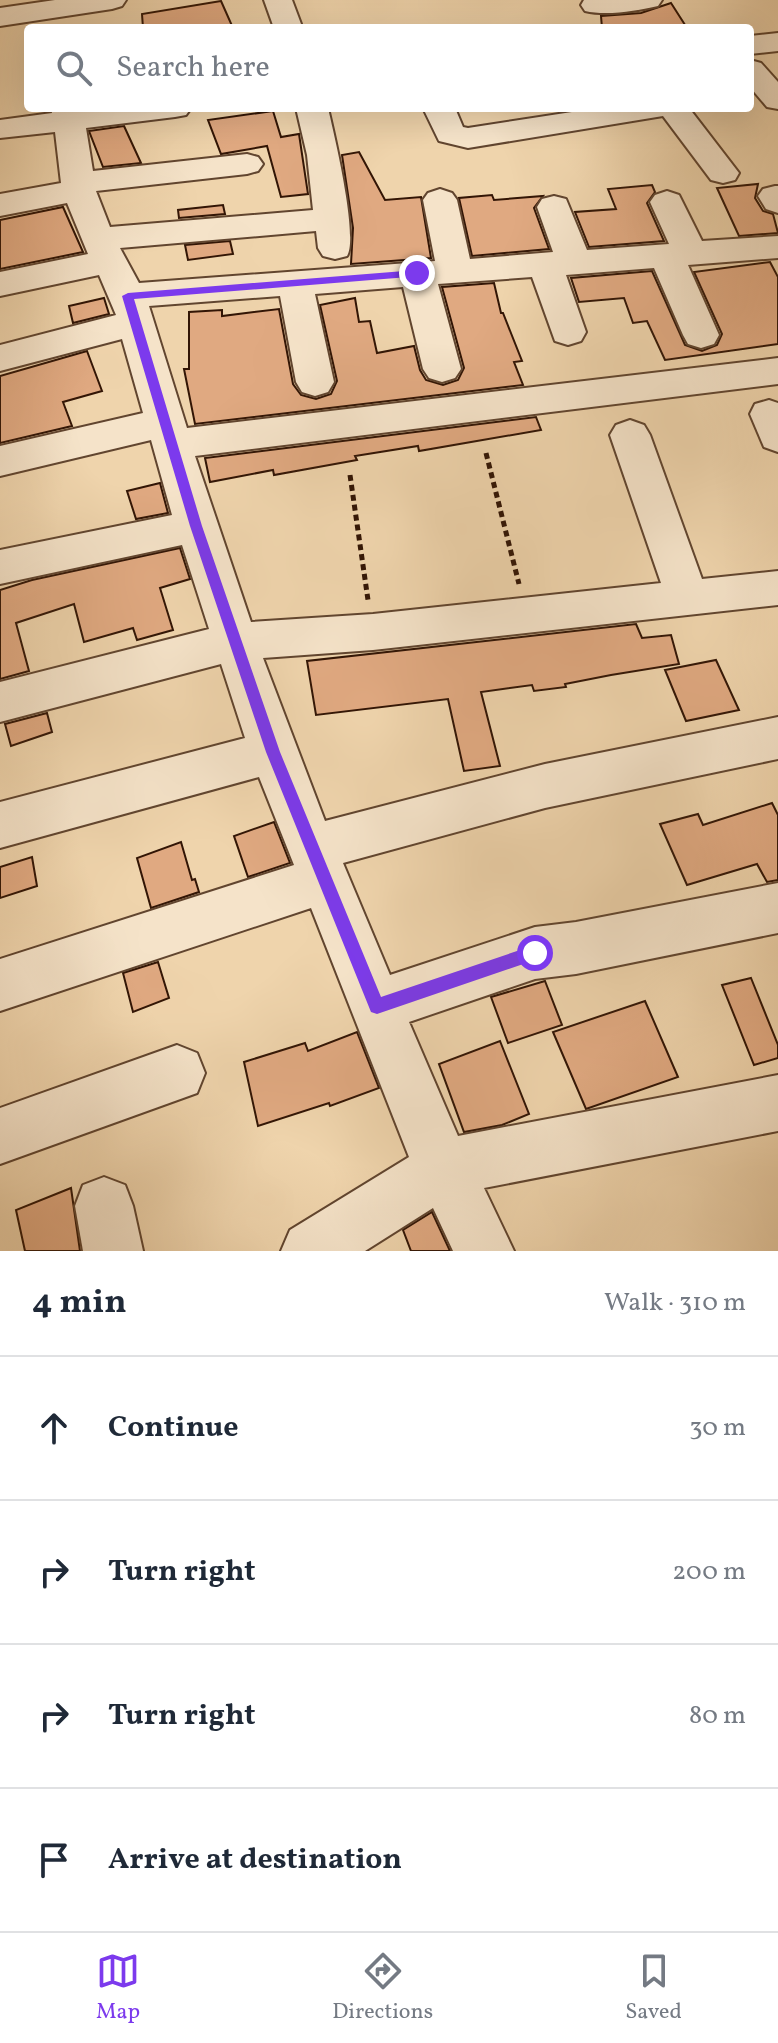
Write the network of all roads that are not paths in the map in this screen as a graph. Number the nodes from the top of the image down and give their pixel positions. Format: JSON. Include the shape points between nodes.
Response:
{"nodes":[{"id":1,"x":112,"y":0,"type":"edge"},
{"id":2,"x":648,"y":0,"type":"edge"},
{"id":3,"x":599,"y":11,"type":"edge"},
{"id":4,"x":42,"y":12,"type":"edge"},
{"id":5,"x":0,"y":17,"type":"edge"},
{"id":6,"x":778,"y":42,"type":"edge"},
{"id":7,"x":754,"y":45,"type":"edge"},
{"id":8,"x":754,"y":73,"type":"edge"},
{"id":9,"x":778,"y":100,"type":"edge"},
{"id":10,"x":104,"y":112,"type":"edge"},
{"id":11,"x":313,"y":112,"type":"edge"},
{"id":12,"x":441,"y":112,"type":"edge"},
{"id":13,"x":633,"y":112,"type":"edge"},
{"id":14,"x":676,"y":112,"type":"edge"},
{"id":15,"x":69,"y":114,"type":"edge"},
{"id":16,"x":0,"y":129,"type":"edge"},
{"id":17,"x":247,"y":164,"type":"dead end"},
{"id":18,"x":723,"y":173,"type":"dead end"},
{"id":19,"x":79,"y":187,"type":"junction"},
{"id":20,"x":440,"y":200,"type":"dead end"},
{"id":21,"x":667,"y":202,"type":"dead end"},
{"id":22,"x":0,"y":205,"type":"edge"},
{"id":23,"x":554,"y":207,"type":"dead end"},
{"id":24,"x":332,"y":219,"type":"junction"},
{"id":25,"x":104,"y":250,"type":"junction"},
{"id":26,"x":777,"y":250,"type":"edge"},
{"id":27,"x":678,"y":255,"type":"junction"},
{"id":28,"x":560,"y":264,"type":"junction"},
{"id":29,"x":455,"y":271,"type":"junction"},
{"id":30,"x":417,"y":273,"type":"junction"},
{"id":31,"x":339,"y":279,"type":"junction"},
{"id":32,"x":295,"y":282,"type":"junction"},
{"id":33,"x":0,"y":284,"type":"edge"},
{"id":34,"x":131,"y":310,"type":"junction"},
{"id":35,"x":568,"y":332,"type":"dead end"},
{"id":36,"x":701,"y":335,"type":"dead end"},
{"id":37,"x":0,"y":358,"type":"edge"},
{"id":38,"x":442,"y":369,"type":"dead end"},
{"id":39,"x":778,"y":371,"type":"edge"},
{"id":40,"x":315,"y":382,"type":"dead end"},
{"id":41,"x":170,"y":433,"type":"junction"},
{"id":42,"x":630,"y":435,"type":"dead end"},
{"id":43,"x":0,"y":461,"type":"edge"},
{"id":44,"x":196,"y":526,"type":"junction"},
{"id":45,"x":0,"y":567,"type":"edge"},
{"id":46,"x":778,"y":588,"type":"edge"},
{"id":47,"x":688,"y":598,"type":"junction"},
{"id":48,"x":237,"y":641,"type":"junction"},
{"id":49,"x":0,"y":702,"type":"edge"},
{"id":50,"x":778,"y":738,"type":"edge"},
{"id":51,"x":273,"y":752,"type":"junction"},
{"id":52,"x":0,"y":825,"type":"edge"},
{"id":53,"x":318,"y":864,"type":"junction"},
{"id":54,"x":778,"y":908,"type":"edge"},
{"id":55,"x":0,"y":985,"type":"edge"},
{"id":56,"x":377,"y":1006,"type":"junction"},
{"id":57,"x":177,"y":1073,"type":"dead end"},
{"id":58,"x":778,"y":1103,"type":"edge"},
{"id":59,"x":0,"y":1136,"type":"edge"},
{"id":60,"x":446,"y":1167,"type":"junction"},
{"id":61,"x":311,"y":1251,"type":"edge"},
{"id":62,"x":484,"y":1251,"type":"edge"}],
"edges":[{"from":1,"to":4,"type":"street"},
{"from":2,"to":3,"type":"street"},
{"from":4,"to":5,"type":"street"},
{"from":6,"to":7,"type":"street"},
{"from":8,"to":9,"type":"street"},
{"from":10,"to":15,"type":"street"},
{"from":11,"to":24,"type":"street"},
{"from":12,"to":13,"type":"street","via":[[450,134],[468,138]]},
{"from":14,"to":18,"type":"street"},
{"from":15,"to":16,"type":"street"},
{"from":15,"to":19,"type":"street"},
{"from":17,"to":19,"type":"street"},
{"from":19,"to":22,"type":"street"},
{"from":19,"to":25,"type":"street"},
{"from":20,"to":29,"type":"street"},
{"from":21,"to":27,"type":"street"},
{"from":23,"to":28,"type":"street"},
{"from":24,"to":25,"type":"street"},
{"from":24,"to":31,"type":"street"},
{"from":25,"to":33,"type":"street"},
{"from":25,"to":34,"type":"street"},
{"from":26,"to":27,"type":"street"},
{"from":27,"to":28,"type":"street"},
{"from":27,"to":36,"type":"street"},
{"from":28,"to":29,"type":"street"},
{"from":28,"to":35,"type":"street"},
{"from":29,"to":30,"type":"street"},
{"from":30,"to":31,"type":"street"},
{"from":30,"to":38,"type":"street"},
{"from":31,"to":32,"type":"street"},
{"from":32,"to":34,"type":"street"},
{"from":32,"to":40,"type":"street"},
{"from":34,"to":37,"type":"street"},
{"from":34,"to":41,"type":"street"},
{"from":39,"to":41,"type":"street"},
{"from":41,"to":43,"type":"street"},
{"from":41,"to":44,"type":"street"},
{"from":42,"to":47,"type":"street"},
{"from":44,"to":45,"type":"street"},
{"from":44,"to":48,"type":"street"},
{"from":46,"to":47,"type":"street"},
{"from":47,"to":48,"type":"street"},
{"from":48,"to":49,"type":"street"},
{"from":48,"to":51,"type":"street"},
{"from":50,"to":53,"type":"street","via":[[545,786]]},
{"from":51,"to":52,"type":"street"},
{"from":51,"to":53,"type":"street"},
{"from":53,"to":55,"type":"street"},
{"from":53,"to":56,"type":"street"},
{"from":54,"to":56,"type":"street","via":[[535,953]]},
{"from":56,"to":60,"type":"street","via":[[427,1133]]},
{"from":57,"to":59,"type":"street"},
{"from":58,"to":60,"type":"street"},
{"from":60,"to":61,"type":"street"},
{"from":60,"to":62,"type":"street"}]}
